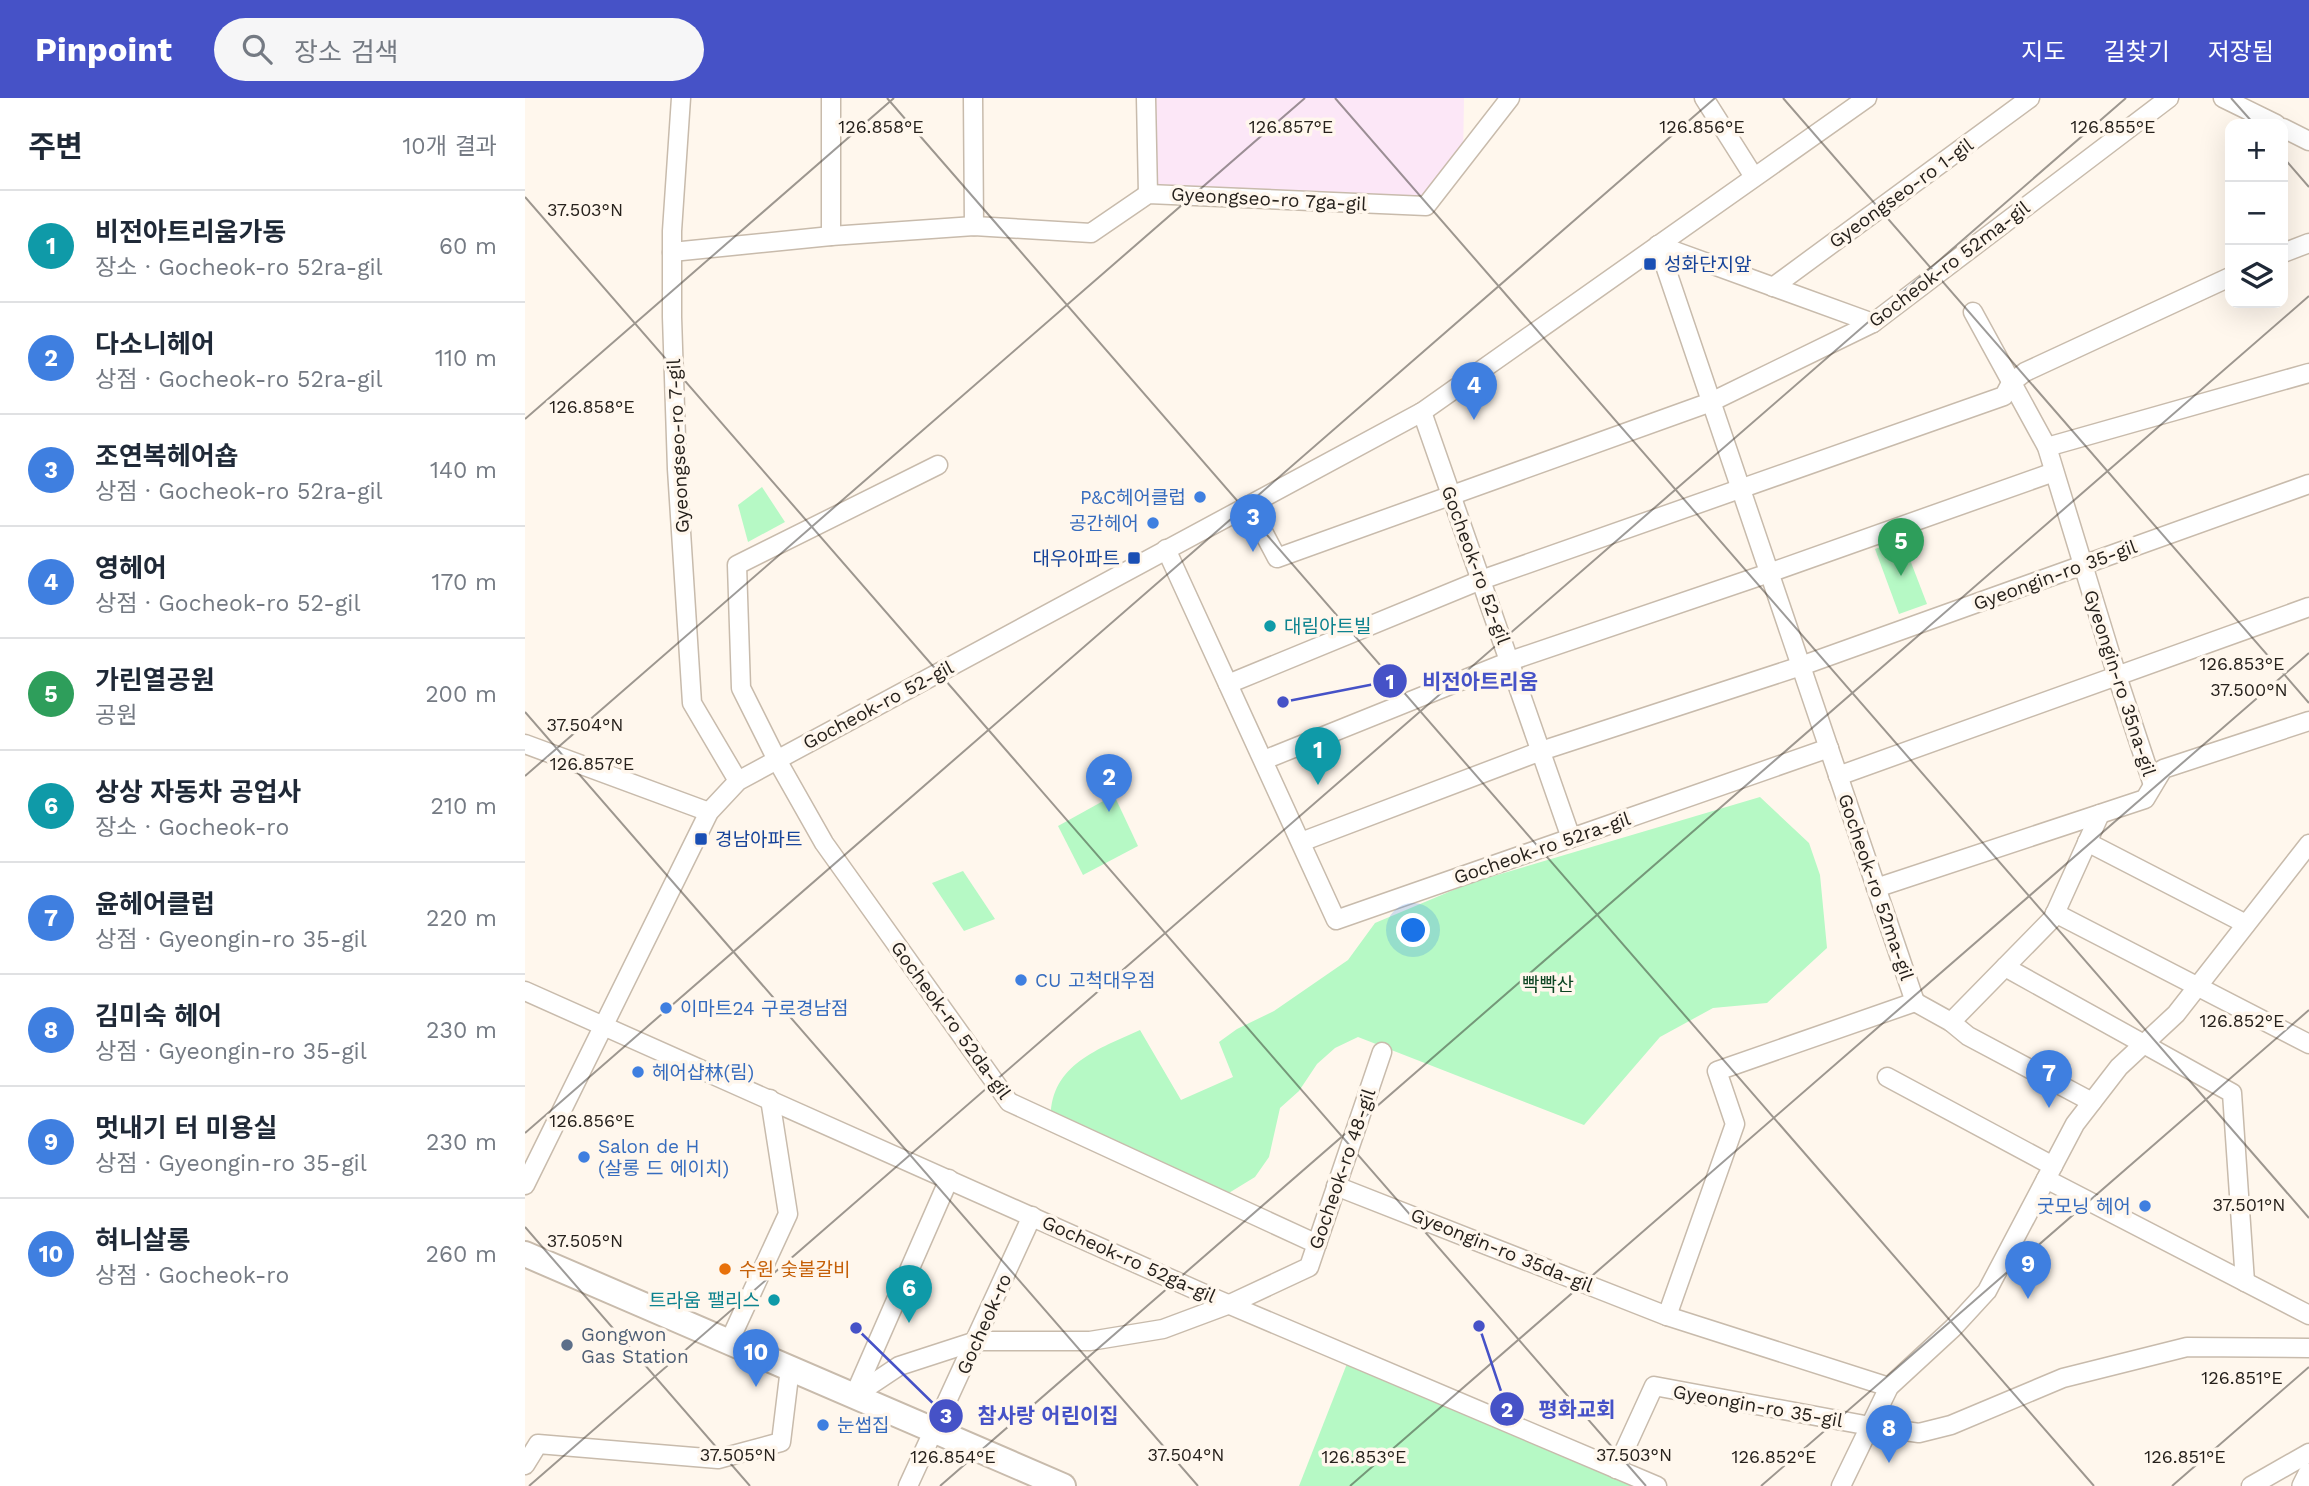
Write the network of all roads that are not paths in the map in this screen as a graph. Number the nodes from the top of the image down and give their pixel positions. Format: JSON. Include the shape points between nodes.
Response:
{"nodes":[{"id":1,"x":681,"y":98,"type":"edge"},
{"id":2,"x":831,"y":98,"type":"edge"},
{"id":3,"x":973,"y":98,"type":"edge"},
{"id":4,"x":1146,"y":98,"type":"edge"},
{"id":5,"x":1510,"y":98,"type":"edge"},
{"id":6,"x":1704,"y":98,"type":"edge"},
{"id":7,"x":1867,"y":98,"type":"edge"},
{"id":8,"x":2030,"y":98,"type":"edge"},
{"id":9,"x":2169,"y":98,"type":"edge"},
{"id":10,"x":2223,"y":98,"type":"edge"},
{"id":11,"x":2266,"y":119,"type":"edge"},
{"id":12,"x":2288,"y":130,"type":"edge"},
{"id":13,"x":2309,"y":141,"type":"edge"},
{"id":14,"x":1754,"y":177,"type":"junction"},
{"id":15,"x":1148,"y":194,"type":"junction"},
{"id":16,"x":974,"y":226,"type":"junction"},
{"id":17,"x":831,"y":236,"type":"junction"},
{"id":18,"x":2309,"y":243,"type":"edge"},
{"id":19,"x":1658,"y":245,"type":"junction"},
{"id":20,"x":2288,"y":251,"type":"edge"},
{"id":21,"x":672,"y":252,"type":"junction"},
{"id":22,"x":2225,"y":279,"type":"edge"},
{"id":23,"x":1773,"y":287,"type":"junction"},
{"id":24,"x":1973,"y":312,"type":"dead end"},
{"id":25,"x":1873,"y":323,"type":"junction"},
{"id":26,"x":2309,"y":373,"type":"edge"},
{"id":27,"x":2011,"y":383,"type":"junction"},
{"id":28,"x":1711,"y":402,"type":"junction"},
{"id":29,"x":1422,"y":412,"type":"junction"},
{"id":30,"x":2047,"y":447,"type":"junction"},
{"id":31,"x":938,"y":466,"type":"dead end"},
{"id":32,"x":2054,"y":472,"type":"junction"},
{"id":33,"x":2309,"y":484,"type":"edge"},
{"id":34,"x":1740,"y":489,"type":"junction"},
{"id":35,"x":1451,"y":494,"type":"junction"},
{"id":36,"x":1250,"y":507,"type":"junction"},
{"id":37,"x":1165,"y":550,"type":"junction"},
{"id":38,"x":2082,"y":565,"type":"junction"},
{"id":39,"x":1769,"y":573,"type":"junction"},
{"id":40,"x":1481,"y":580,"type":"junction"},
{"id":41,"x":2309,"y":607,"type":"edge"},
{"id":42,"x":1510,"y":661,"type":"junction"},
{"id":43,"x":1801,"y":666,"type":"junction"},
{"id":44,"x":2117,"y":676,"type":"junction"},
{"id":45,"x":1228,"y":684,"type":"junction"},
{"id":46,"x":2309,"y":720,"type":"edge"},
{"id":47,"x":525,"y":744,"type":"edge"},
{"id":48,"x":1829,"y":748,"type":"junction"},
{"id":49,"x":1541,"y":751,"type":"junction"},
{"id":50,"x":777,"y":760,"type":"junction"},
{"id":51,"x":1264,"y":760,"type":"junction"},
{"id":52,"x":1838,"y":776,"type":"junction"},
{"id":53,"x":739,"y":781,"type":"junction"},
{"id":54,"x":2153,"y":785,"type":"junction"},
{"id":55,"x":709,"y":812,"type":"junction"},
{"id":56,"x":2099,"y":814,"type":"junction"},
{"id":57,"x":1571,"y":838,"type":"junction"},
{"id":58,"x":1301,"y":842,"type":"junction"},
{"id":59,"x":2087,"y":842,"type":"junction"},
{"id":60,"x":2309,"y":844,"type":"edge"},
{"id":61,"x":2302,"y":866,"type":"edge"},
{"id":62,"x":1876,"y":888,"type":"junction"},
{"id":63,"x":2055,"y":913,"type":"junction"},
{"id":64,"x":2246,"y":924,"type":"junction"},
{"id":65,"x":2005,"y":967,"type":"junction"},
{"id":66,"x":2196,"y":987,"type":"junction"},
{"id":67,"x":525,"y":991,"type":"edge"},
{"id":68,"x":1915,"y":1002,"type":"junction"},
{"id":69,"x":1951,"y":1022,"type":"junction"},
{"id":70,"x":604,"y":1025,"type":"junction"},
{"id":71,"x":2145,"y":1043,"type":"junction"},
{"id":72,"x":2309,"y":1044,"type":"edge"},
{"id":73,"x":1382,"y":1052,"type":"dead end"},
{"id":74,"x":1887,"y":1077,"type":"dead end"},
{"id":75,"x":770,"y":1099,"type":"junction"},
{"id":76,"x":2092,"y":1102,"type":"junction"},
{"id":77,"x":2049,"y":1173,"type":"junction"},
{"id":78,"x":950,"y":1179,"type":"junction"},
{"id":79,"x":525,"y":1185,"type":"edge"},
{"id":80,"x":1336,"y":1186,"type":"junction"},
{"id":81,"x":1032,"y":1216,"type":"junction"},
{"id":82,"x":1317,"y":1244,"type":"junction"},
{"id":83,"x":525,"y":1254,"type":"edge"},
{"id":84,"x":2245,"y":1282,"type":"junction"},
{"id":85,"x":1230,"y":1304,"type":"junction"},
{"id":86,"x":2309,"y":1315,"type":"edge"},
{"id":87,"x":1667,"y":1316,"type":"junction"},
{"id":88,"x":976,"y":1341,"type":"junction"},
{"id":89,"x":729,"y":1342,"type":"junction"},
{"id":90,"x":2309,"y":1348,"type":"edge"},
{"id":91,"x":790,"y":1368,"type":"junction"},
{"id":92,"x":1889,"y":1387,"type":"junction"},
{"id":93,"x":854,"y":1396,"type":"junction"},
{"id":94,"x":1870,"y":1426,"type":"junction"},
{"id":95,"x":935,"y":1431,"type":"junction"},
{"id":96,"x":2309,"y":1453,"type":"edge"},
{"id":97,"x":525,"y":1465,"type":"edge"},
{"id":98,"x":1616,"y":1469,"type":"junction"},
{"id":99,"x":2309,"y":1474,"type":"edge"},
{"id":100,"x":1027,"y":1479,"type":"edge"},
{"id":101,"x":908,"y":1486,"type":"edge"},
{"id":102,"x":1063,"y":1486,"type":"edge"},
{"id":103,"x":1657,"y":1486,"type":"edge"},
{"id":104,"x":1841,"y":1486,"type":"edge"},
{"id":105,"x":2251,"y":1486,"type":"edge"},
{"id":106,"x":2303,"y":1486,"type":"edge"}],
"edges":[{"from":1,"to":21,"type":"street","name":"Gyeongseo-ro 7-gil"},
{"from":2,"to":17,"type":"street"},
{"from":3,"to":16,"type":"street"},
{"from":4,"to":15,"type":"street"},
{"from":5,"to":15,"type":"street","name":"Gyeongseo-ro 7ga-gil","via":[[1426,206]]},
{"from":6,"to":14,"type":"street"},
{"from":7,"to":14,"type":"street","name":"Gocheok-ro 52-gil"},
{"from":8,"to":23,"type":"street","name":"Gyeongseo-ro 1-gil"},
{"from":9,"to":25,"type":"street","name":"Gocheok-ro 52ma-gil"},
{"from":10,"to":11,"type":"street"},
{"from":12,"to":13,"type":"street"},
{"from":14,"to":19,"type":"street","name":"Gocheok-ro 52-gil"},
{"from":15,"to":16,"type":"street","name":"Gyeongseo-ro 7ga-gil","via":[[1091,233]]},
{"from":16,"to":17,"type":"street","name":"Gyeongseo-ro 7ga-gil"},
{"from":17,"to":21,"type":"street","name":"Gyeongseo-ro 7ga-gil"},
{"from":18,"to":20,"type":"street"},
{"from":19,"to":23,"type":"street"},
{"from":19,"to":28,"type":"street","name":"Gocheok-ro 52ma-gil"},
{"from":19,"to":29,"type":"street","name":"Gocheok-ro 52-gil"},
{"from":21,"to":53,"type":"street","name":"Gyeongseo-ro 7-gil","via":[[677,469],[692,703]]},
{"from":22,"to":27,"type":"street","via":[[2025,372]]},
{"from":23,"to":25,"type":"street"},
{"from":24,"to":27,"type":"street","name":"Gyeongin-ro 35na-gil"},
{"from":25,"to":28,"type":"street","name":"Gocheok-ro 52ma-gil"},
{"from":26,"to":30,"type":"street"},
{"from":27,"to":30,"type":"street","name":"Gyeongin-ro 35na-gil"},
{"from":27,"to":34,"type":"street","via":[[2004,396]]},
{"from":28,"to":34,"type":"street","name":"Gocheok-ro 52ma-gil"},
{"from":28,"to":35,"type":"street"},
{"from":29,"to":35,"type":"street","name":"Gocheok-ro 52-gil"},
{"from":29,"to":36,"type":"street","name":"Gocheok-ro 52-gil"},
{"from":30,"to":32,"type":"street","name":"Gyeongin-ro 35na-gil"},
{"from":31,"to":50,"type":"street","name":"Gocheok-ro 52da-gil","via":[[737,565],[741,688]]},
{"from":32,"to":38,"type":"street","name":"Gyeongin-ro 35na-gil"},
{"from":32,"to":39,"type":"street"},
{"from":33,"to":38,"type":"street","name":"Gyeongin-ro 35-gil"},
{"from":34,"to":39,"type":"street","name":"Gocheok-ro 52ma-gil"},
{"from":34,"to":40,"type":"street"},
{"from":35,"to":36,"type":"street","via":[[1277,558]]},
{"from":35,"to":40,"type":"street","name":"Gocheok-ro 52-gil"},
{"from":36,"to":37,"type":"street","name":"Gocheok-ro 52-gil"},
{"from":37,"to":45,"type":"street","name":"Gocheok-ro 52ra-gil"},
{"from":37,"to":50,"type":"street","name":"Gocheok-ro 52-gil"},
{"from":38,"to":43,"type":"street","name":"Gyeongin-ro 35-gil"},
{"from":38,"to":44,"type":"street","name":"Gyeongin-ro 35na-gil"},
{"from":39,"to":42,"type":"street"},
{"from":39,"to":43,"type":"street","name":"Gocheok-ro 52ma-gil"},
{"from":40,"to":42,"type":"street","name":"Gocheok-ro 52-gil"},
{"from":40,"to":45,"type":"street"},
{"from":41,"to":44,"type":"street"},
{"from":42,"to":49,"type":"street","name":"Gocheok-ro 52-gil"},
{"from":42,"to":51,"type":"street"},
{"from":43,"to":48,"type":"street","name":"Gocheok-ro 52ma-gil"},
{"from":43,"to":49,"type":"street"},
{"from":44,"to":52,"type":"street"},
{"from":44,"to":54,"type":"street","name":"Gyeongin-ro 35na-gil"},
{"from":45,"to":51,"type":"street","name":"Gocheok-ro 52ra-gil"},
{"from":46,"to":54,"type":"street","name":"Gyeongin-ro 35na-gil","via":[[2163,769]]},
{"from":47,"to":55,"type":"street"},
{"from":48,"to":52,"type":"street","name":"Gocheok-ro 52ma-gil"},
{"from":48,"to":57,"type":"street","name":"Gocheok-ro 52ra-gil"},
{"from":49,"to":57,"type":"street","name":"Gocheok-ro 52-gil"},
{"from":49,"to":58,"type":"street"},
{"from":50,"to":53,"type":"street","name":"Gocheok-ro 52-gil"},
{"from":50,"to":82,"type":"street","name":"Gocheok-ro 52da-gil","via":[[824,843],[1009,1102]]},
{"from":51,"to":58,"type":"street","name":"Gocheok-ro 52ra-gil"},
{"from":52,"to":62,"type":"street","name":"Gocheok-ro 52ma-gil"},
{"from":53,"to":55,"type":"street","name":"Gocheok-ro 52-gil"},
{"from":54,"to":56,"type":"street","name":"Gyeongin-ro 35na-gil","via":[[2145,799]]},
{"from":55,"to":70,"type":"street","name":"Gocheok-ro 52-gil"},
{"from":56,"to":59,"type":"street"},
{"from":56,"to":62,"type":"street","name":"Gyeongin-ro 35na-gil"},
{"from":57,"to":58,"type":"street","name":"Gocheok-ro 52ra-gil","via":[[1336,920]]},
{"from":59,"to":63,"type":"street"},
{"from":59,"to":64,"type":"street"},
{"from":60,"to":61,"type":"street","name":"Gyeongin-ro 35-gil"},
{"from":61,"to":64,"type":"street","name":"Gyeongin-ro 35-gil"},
{"from":62,"to":68,"type":"street","name":"Gocheok-ro 52ma-gil"},
{"from":63,"to":65,"type":"street"},
{"from":63,"to":66,"type":"street"},
{"from":64,"to":66,"type":"street","name":"Gyeongin-ro 35-gil"},
{"from":65,"to":69,"type":"street"},
{"from":65,"to":71,"type":"street"},
{"from":66,"to":71,"type":"street","name":"Gyeongin-ro 35-gil"},
{"from":66,"to":72,"type":"street"},
{"from":67,"to":70,"type":"street","name":"Gocheok-ro 52ga-gil"},
{"from":68,"to":69,"type":"street"},
{"from":68,"to":87,"type":"street","name":"Gocheok-ro 52ma-gil","via":[[1717,1071],[1735,1124]]},
{"from":69,"to":76,"type":"street","via":[[1968,1036]]},
{"from":70,"to":75,"type":"street","name":"Gocheok-ro 52ga-gil"},
{"from":70,"to":79,"type":"street","name":"Gocheok-ro 52-gil"},
{"from":71,"to":76,"type":"street","name":"Gyeongin-ro 35-gil"},
{"from":71,"to":84,"type":"street","via":[[2232,1093]]},
{"from":73,"to":80,"type":"street","name":"Gocheok-ro 48-gil"},
{"from":74,"to":77,"type":"street"},
{"from":75,"to":78,"type":"street","name":"Gocheok-ro 52ga-gil"},
{"from":75,"to":89,"type":"street","via":[[788,1214]]},
{"from":76,"to":77,"type":"street","name":"Gyeongin-ro 35-gil"},
{"from":77,"to":84,"type":"street"},
{"from":77,"to":92,"type":"street","name":"Gyeongin-ro 35-gil","via":[[1987,1291]]},
{"from":78,"to":81,"type":"street","name":"Gocheok-ro 52ga-gil"},
{"from":78,"to":93,"type":"street"},
{"from":80,"to":82,"type":"street","name":"Gocheok-ro 48-gil"},
{"from":80,"to":87,"type":"street","name":"Gyeongin-ro 35da-gil"},
{"from":81,"to":85,"type":"street","name":"Gocheok-ro 52ga-gil"},
{"from":81,"to":88,"type":"street","name":"Gocheok-ro"},
{"from":82,"to":85,"type":"street","name":"Gocheok-ro 48-gil","via":[[1309,1267]]},
{"from":83,"to":89,"type":"main road"},
{"from":84,"to":86,"type":"street"},
{"from":85,"to":88,"type":"street","name":"Gocheok-ro 48-gil","via":[[1163,1329],[1090,1341]]},
{"from":85,"to":98,"type":"street","name":"Gocheok-ro 52ga-gil"},
{"from":87,"to":92,"type":"street","name":"Gyeongin-ro 35da-gil"},
{"from":88,"to":93,"type":"street","name":"Gocheok-ro 48-gil","via":[[899,1366]]},
{"from":88,"to":95,"type":"street","name":"Gocheok-ro"},
{"from":89,"to":91,"type":"main road"},
{"from":90,"to":94,"type":"street","name":"Gyeongin-ro 35-gil","via":[[2187,1347],[2063,1378],[1951,1425],[1919,1433]]},
{"from":91,"to":93,"type":"main road"},
{"from":91,"to":97,"type":"street","via":[[781,1442],[718,1459],[538,1444]]},
{"from":92,"to":94,"type":"street","name":"Gyeongin-ro 35-gil"},
{"from":93,"to":95,"type":"main road"},
{"from":94,"to":98,"type":"street","name":"Gyeongin-ro 35-gil","via":[[1654,1386]]},
{"from":94,"to":104,"type":"street","name":"Gyeongin-ro 35-gil"},
{"from":95,"to":100,"type":"main road"},
{"from":95,"to":101,"type":"street","name":"Gocheok-ro"},
{"from":96,"to":105,"type":"street"},
{"from":98,"to":103,"type":"street","name":"Gocheok-ro 52ga-gil"},
{"from":99,"to":106,"type":"street"},
{"from":100,"to":102,"type":"main road"}]}
